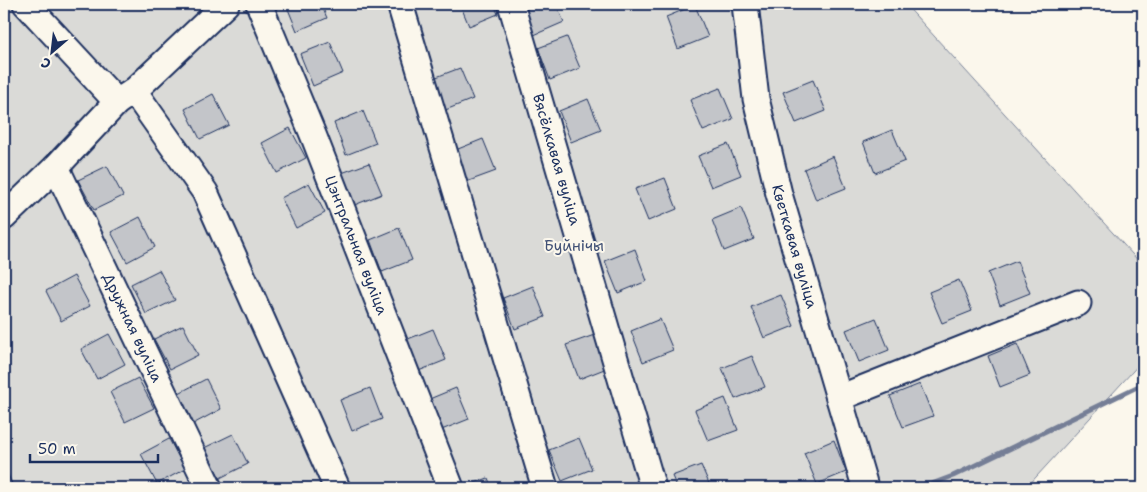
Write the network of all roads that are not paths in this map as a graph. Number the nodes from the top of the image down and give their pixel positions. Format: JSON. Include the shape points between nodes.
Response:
{"nodes":[{"id":1,"x":26,"y":4,"type":"edge"},
{"id":2,"x":226,"y":4,"type":"edge"},
{"id":3,"x":259,"y":4,"type":"edge"},
{"id":4,"x":400,"y":4,"type":"edge"},
{"id":5,"x":511,"y":4,"type":"edge"},
{"id":6,"x":745,"y":4,"type":"edge"},
{"id":7,"x":126,"y":97,"type":"junction"},
{"id":8,"x":56,"y":167,"type":"junction"},
{"id":9,"x":4,"y":217,"type":"edge"},
{"id":10,"x":1078,"y":303,"type":"dead end"},
{"id":11,"x":839,"y":398,"type":"junction"},
{"id":12,"x":864,"y":483,"type":"dead end"},
{"id":13,"x":209,"y":488,"type":"edge"},
{"id":14,"x":337,"y":488,"type":"edge"},
{"id":15,"x":451,"y":488,"type":"edge"},
{"id":16,"x":545,"y":488,"type":"edge"},
{"id":17,"x":654,"y":488,"type":"edge"}],
"edges":[{"from":1,"to":7,"type":"street"},
{"from":2,"to":7,"type":"street"},
{"from":3,"to":15,"type":"street","name":"Цэнтральная вуліца"},
{"from":4,"to":16,"type":"street"},
{"from":5,"to":17,"type":"street","name":"Вясёлкавая вуліца"},
{"from":6,"to":11,"type":"street","name":"Кветкавая вуліца","via":[[756,99],[782,204]]},
{"from":7,"to":8,"type":"street"},
{"from":7,"to":14,"type":"street","via":[[205,192]]},
{"from":8,"to":9,"type":"street"},
{"from":8,"to":13,"type":"street","name":"Дружная вуліца"},
{"from":10,"to":11,"type":"street"},
{"from":11,"to":12,"type":"street","name":"Кветкавая вуліца"}]}
